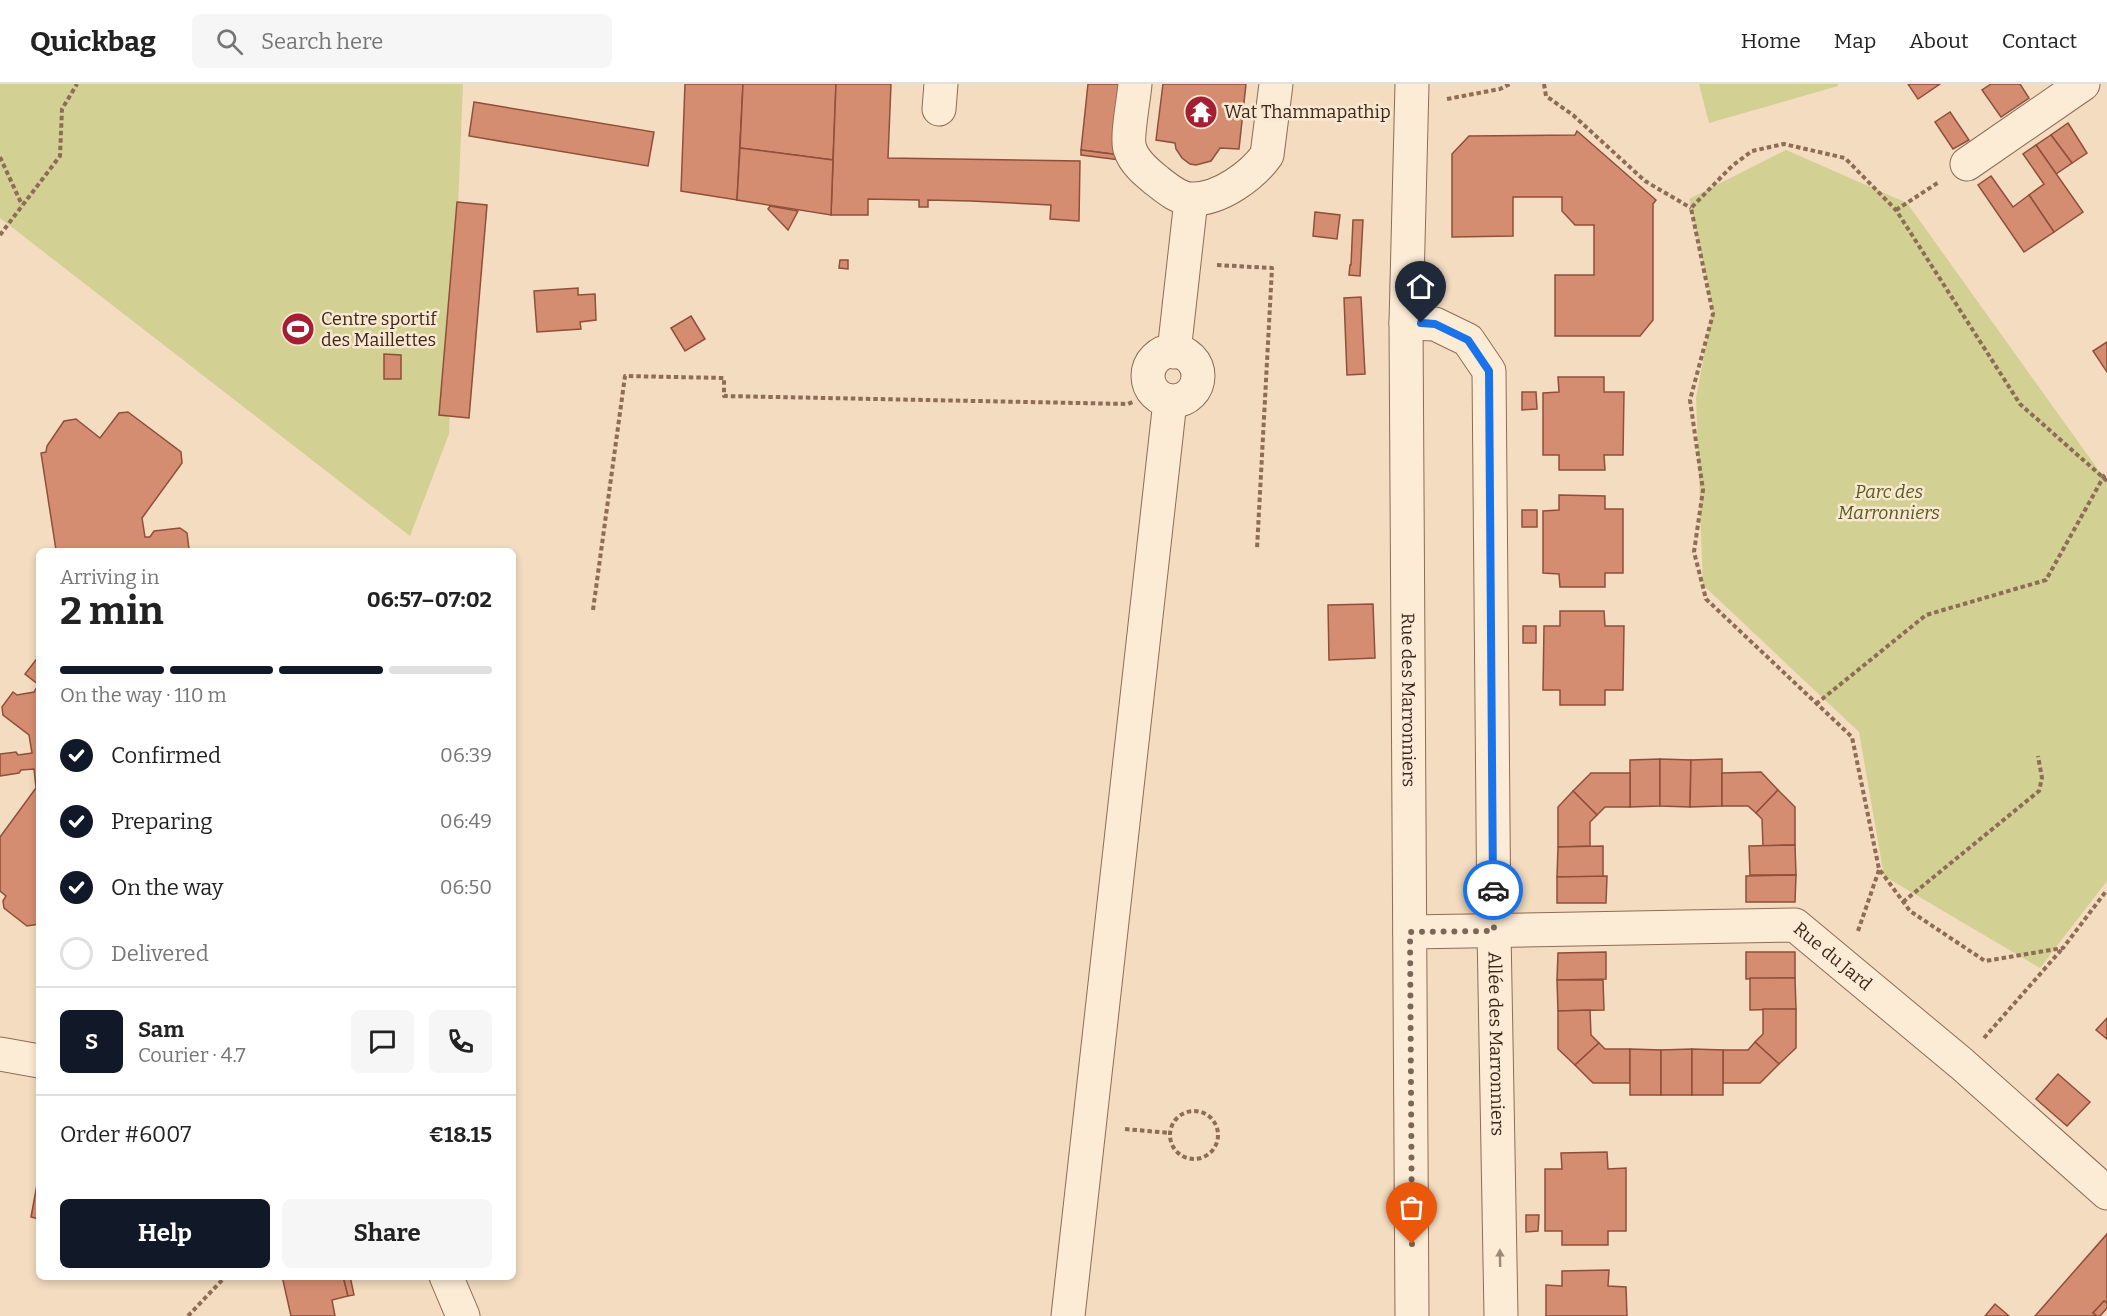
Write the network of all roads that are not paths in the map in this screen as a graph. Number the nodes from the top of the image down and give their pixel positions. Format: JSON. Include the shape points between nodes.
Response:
{"nodes":[{"id":1,"x":1135,"y":84,"type":"edge"},
{"id":2,"x":1276,"y":84,"type":"edge"},
{"id":3,"x":2083,"y":84,"type":"edge"},
{"id":4,"x":1411,"y":95,"type":"edge"},
{"id":5,"x":1967,"y":164,"type":"road end"},
{"id":6,"x":1191,"y":200,"type":"junction"},
{"id":7,"x":1406,"y":323,"type":"junction"},
{"id":8,"x":1494,"y":931,"type":"junction"},
{"id":9,"x":1410,"y":932,"type":"junction"},
{"id":10,"x":0,"y":1054,"type":"edge"},
{"id":11,"x":36,"y":1060,"type":"edge"},
{"id":12,"x":2107,"y":1193,"type":"edge"},
{"id":13,"x":448,"y":1280,"type":"edge"},
{"id":14,"x":463,"y":1316,"type":"edge"},
{"id":15,"x":1068,"y":1316,"type":"edge"},
{"id":16,"x":1412,"y":1316,"type":"edge"},
{"id":17,"x":1501,"y":1316,"type":"edge"}],
"edges":[{"from":1,"to":6,"type":"street","via":[[1129,147],[1135,160],[1172,192]]},
{"from":2,"to":6,"type":"street","via":[[1263,162],[1228,188]]},
{"from":3,"to":5,"type":"street"},
{"from":4,"to":7,"type":"street","name":"Rue des Marronniers"},
{"from":6,"to":15,"type":"street","via":[[1174,352],[1194,363],[1198,378],[1186,398],[1162,398]]},
{"from":7,"to":8,"type":"street","name":"Allée des Marronniers","via":[[1435,324],[1468,340],[1489,371]]},
{"from":7,"to":9,"type":"street","name":"Rue des Marronniers"},
{"from":8,"to":9,"type":"street","name":"Rue du Jard"},
{"from":8,"to":12,"type":"street","name":"Rue du Jard","via":[[1795,925],[1962,1064]]},
{"from":17,"to":8,"type":"street","name":"Allée des Marronniers","one_way":true},
{"from":9,"to":16,"type":"street","name":"Rue des Marronniers"},
{"from":10,"to":11,"type":"street"},
{"from":13,"to":14,"type":"street"}]}
